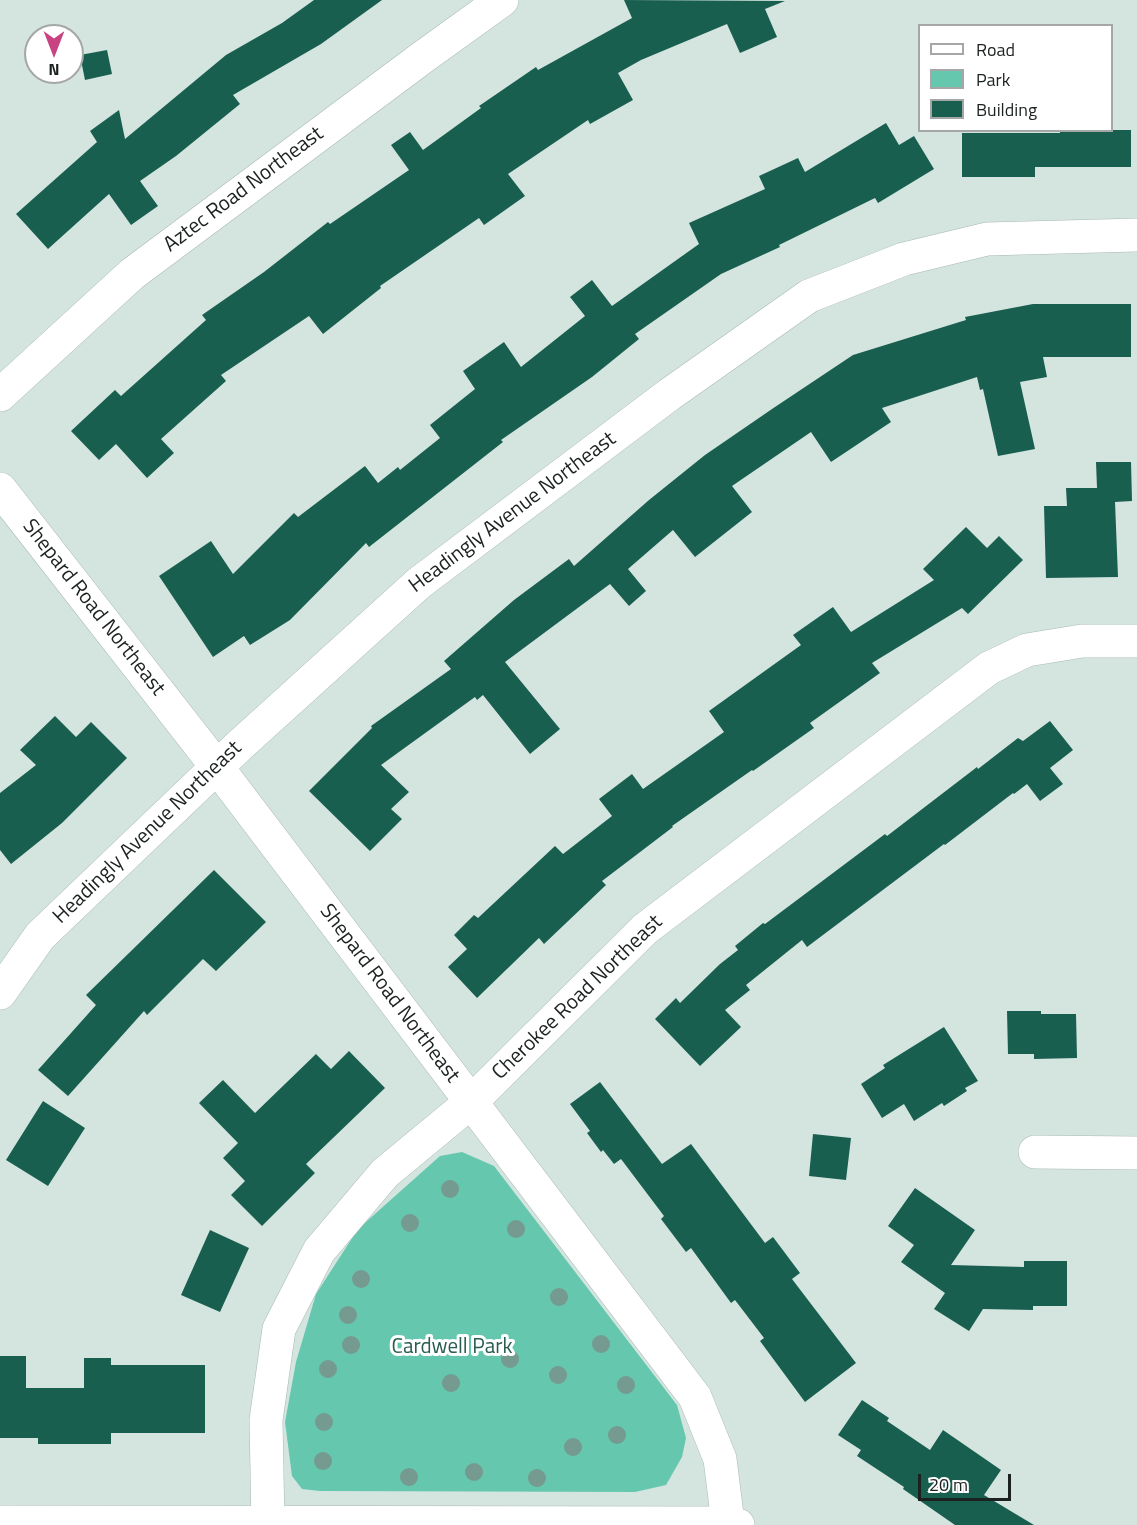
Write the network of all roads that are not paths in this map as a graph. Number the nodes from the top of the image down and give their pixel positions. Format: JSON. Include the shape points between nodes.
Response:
{"nodes":[{"id":1,"x":502,"y":0,"type":"edge"},
{"id":2,"x":1137,"y":235,"type":"edge"},
{"id":3,"x":0,"y":395,"type":"edge"},
{"id":4,"x":0,"y":489,"type":"edge"},
{"id":5,"x":1137,"y":641,"type":"edge"},
{"id":6,"x":217,"y":767,"type":"junction"},
{"id":7,"x":0,"y":993,"type":"edge"},
{"id":8,"x":471,"y":1102,"type":"junction"},
{"id":9,"x":1035,"y":1152,"type":"dead end"},
{"id":10,"x":1137,"y":1154,"type":"edge"},
{"id":11,"x":0,"y":1522,"type":"edge"},
{"id":12,"x":268,"y":1523,"type":"junction"},
{"id":13,"x":733,"y":1524,"type":"edge"}],
"edges":[{"from":1,"to":3,"type":"street","name":"Aztec Road Northeast","via":[[132,274]]},
{"from":2,"to":6,"type":"street","name":"Headingly Avenue Northeast","via":[[987,239],[903,259],[809,296],[670,394],[419,583]]},
{"from":4,"to":6,"type":"street","name":"Shepard Road Northeast"},
{"from":5,"to":8,"type":"street","name":"Cherokee Road Northeast","via":[[1082,641],[1026,650],[989,668],[645,929]]},
{"from":6,"to":7,"type":"street","name":"Headingly Avenue Northeast","via":[[40,936]]},
{"from":6,"to":8,"type":"street","name":"Shepard Road Northeast"},
{"from":8,"to":12,"type":"street","name":"Cherokee Road Northeast","via":[[385,1173],[326,1242],[279,1329],[266,1420]]},
{"from":8,"to":13,"type":"street","name":"Shepard Road Northeast","via":[[695,1397],[720,1459]]},
{"from":9,"to":10,"type":"street"},
{"from":11,"to":12,"type":"street"},
{"from":12,"to":13,"type":"street"}]}
